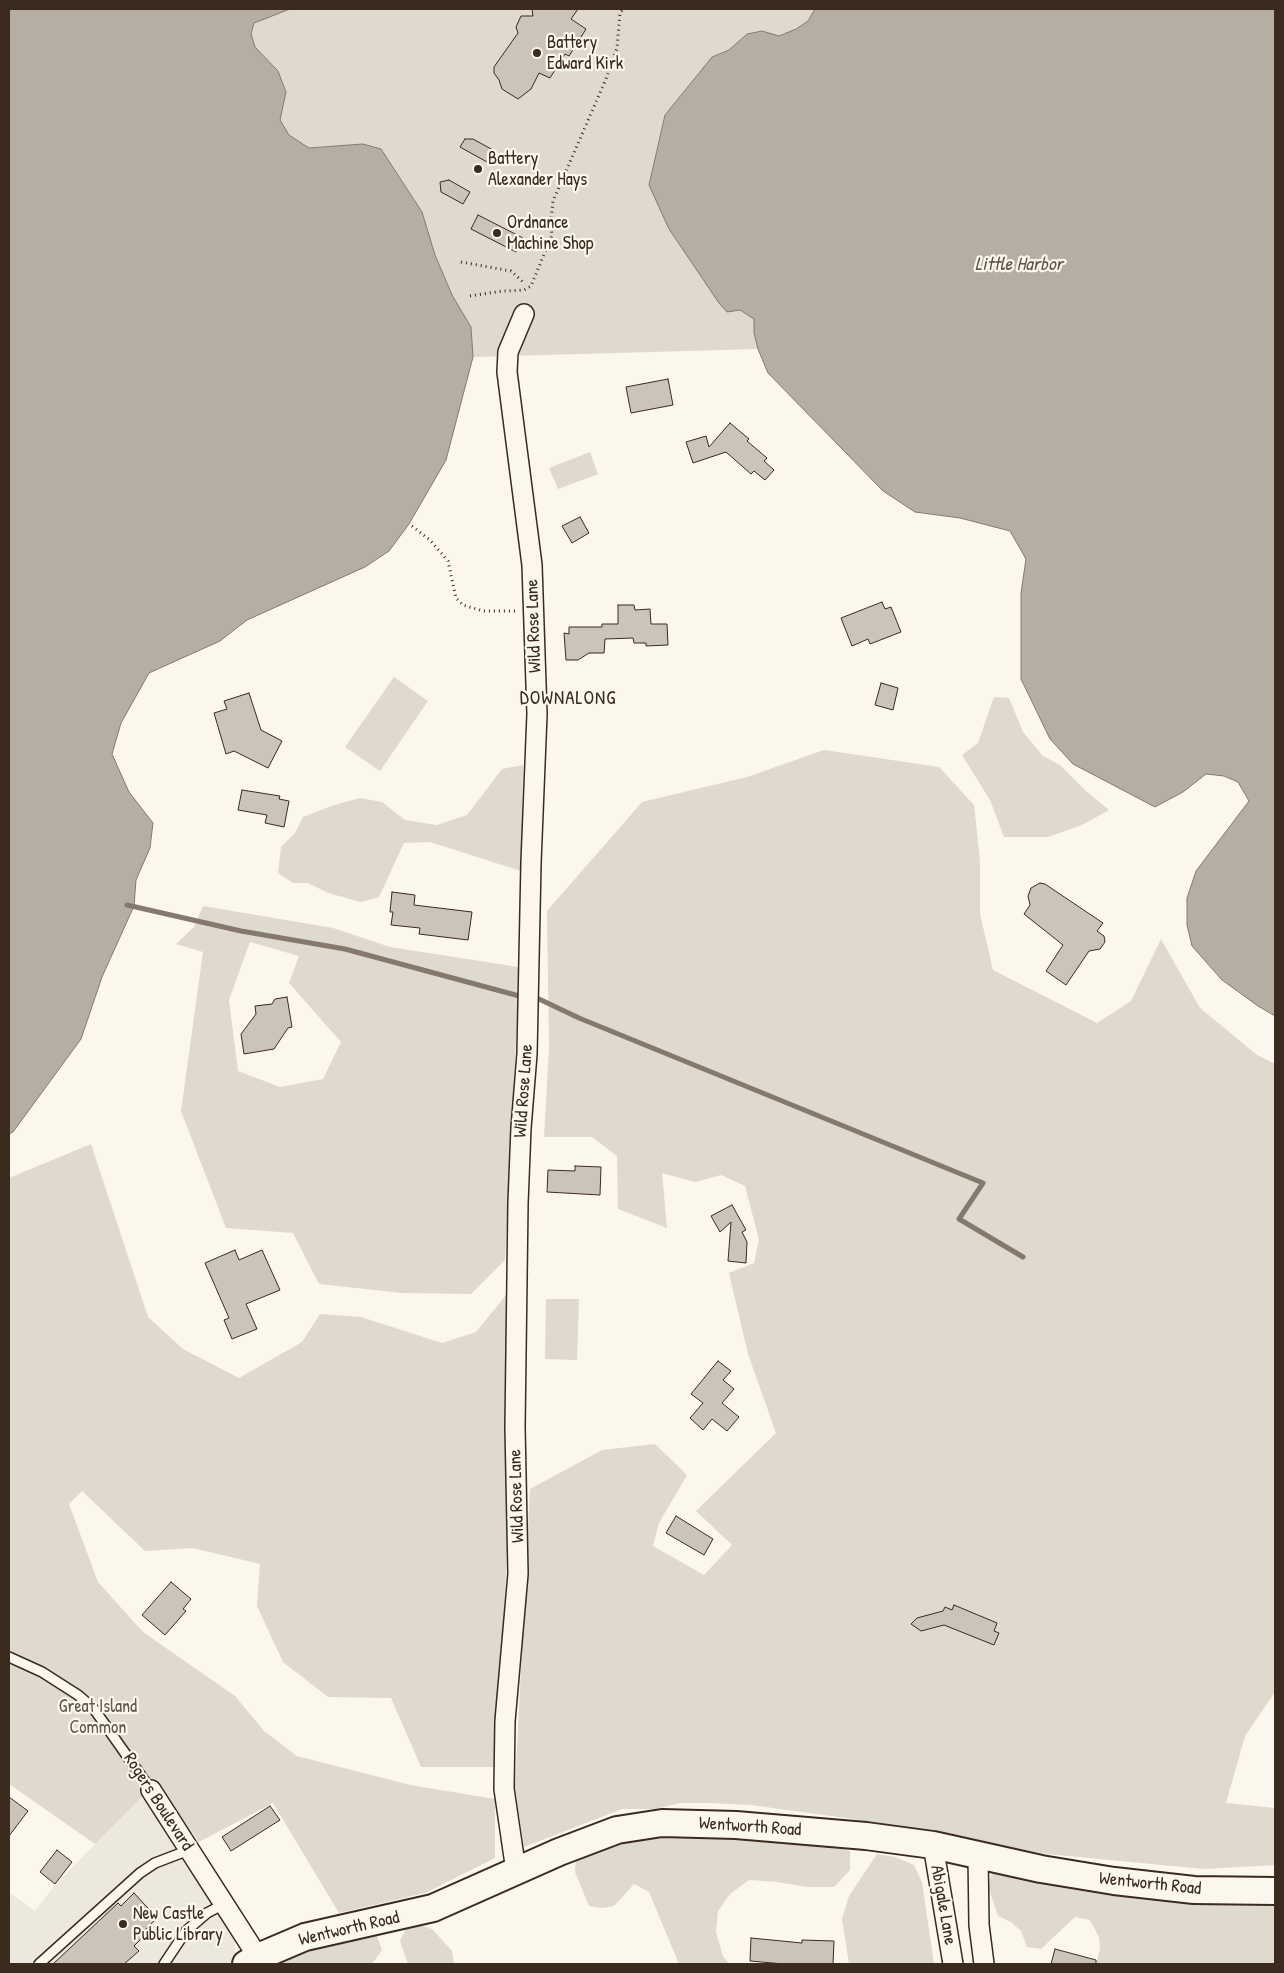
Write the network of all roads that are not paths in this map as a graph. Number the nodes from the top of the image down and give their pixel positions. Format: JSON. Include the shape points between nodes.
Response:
{"nodes":[{"id":1,"x":524,"y":314,"type":"dead end"},
{"id":2,"x":9,"y":1656,"type":"edge"},
{"id":3,"x":151,"y":1790,"type":"joint"},
{"id":4,"x":933,"y":1845,"type":"junction"},
{"id":5,"x":189,"y":1850,"type":"junction"},
{"id":6,"x":978,"y":1854,"type":"junction"},
{"id":7,"x":516,"y":1871,"type":"junction"},
{"id":8,"x":1275,"y":1891,"type":"edge"},
{"id":9,"x":224,"y":1904,"type":"junction"},
{"id":10,"x":252,"y":1960,"type":"edge"},
{"id":11,"x":39,"y":1964,"type":"edge"},
{"id":12,"x":164,"y":1964,"type":"edge"},
{"id":13,"x":953,"y":1964,"type":"edge"},
{"id":14,"x":984,"y":1964,"type":"edge"}],
"edges":[{"from":1,"to":7,"type":"street","name":"Wild Rose Lane","via":[[508,352],[507,372],[529,528],[538,714],[518,1240],[515,1427],[518,1574],[505,1721],[504,1789]]},
{"from":2,"to":3,"type":"lane","name":"Rogers Boulevard","via":[[42,1672],[94,1709]]},
{"from":3,"to":5,"type":"street","name":"Rogers Boulevard"},
{"from":4,"to":6,"type":"main road","name":"Wentworth Road"},
{"from":4,"to":7,"type":"main road","name":"Wentworth Road","via":[[736,1825],[662,1823],[617,1830]]},
{"from":4,"to":13,"type":"street","name":"Abigale Lane"},
{"from":5,"to":9,"type":"street","name":"Rogers Boulevard"},
{"from":5,"to":11,"type":"lane","via":[[140,1872]]},
{"from":6,"to":8,"type":"main road","name":"Wentworth Road","via":[[1114,1881],[1194,1890]]},
{"from":6,"to":14,"type":"street","via":[[979,1925]]},
{"from":7,"to":10,"type":"main road","name":"Wentworth Road","via":[[432,1908],[324,1932],[288,1943]]},
{"from":9,"to":10,"type":"street","name":"Rogers Boulevard"},
{"from":9,"to":12,"type":"lane","via":[[207,1913],[186,1931]]}]}
